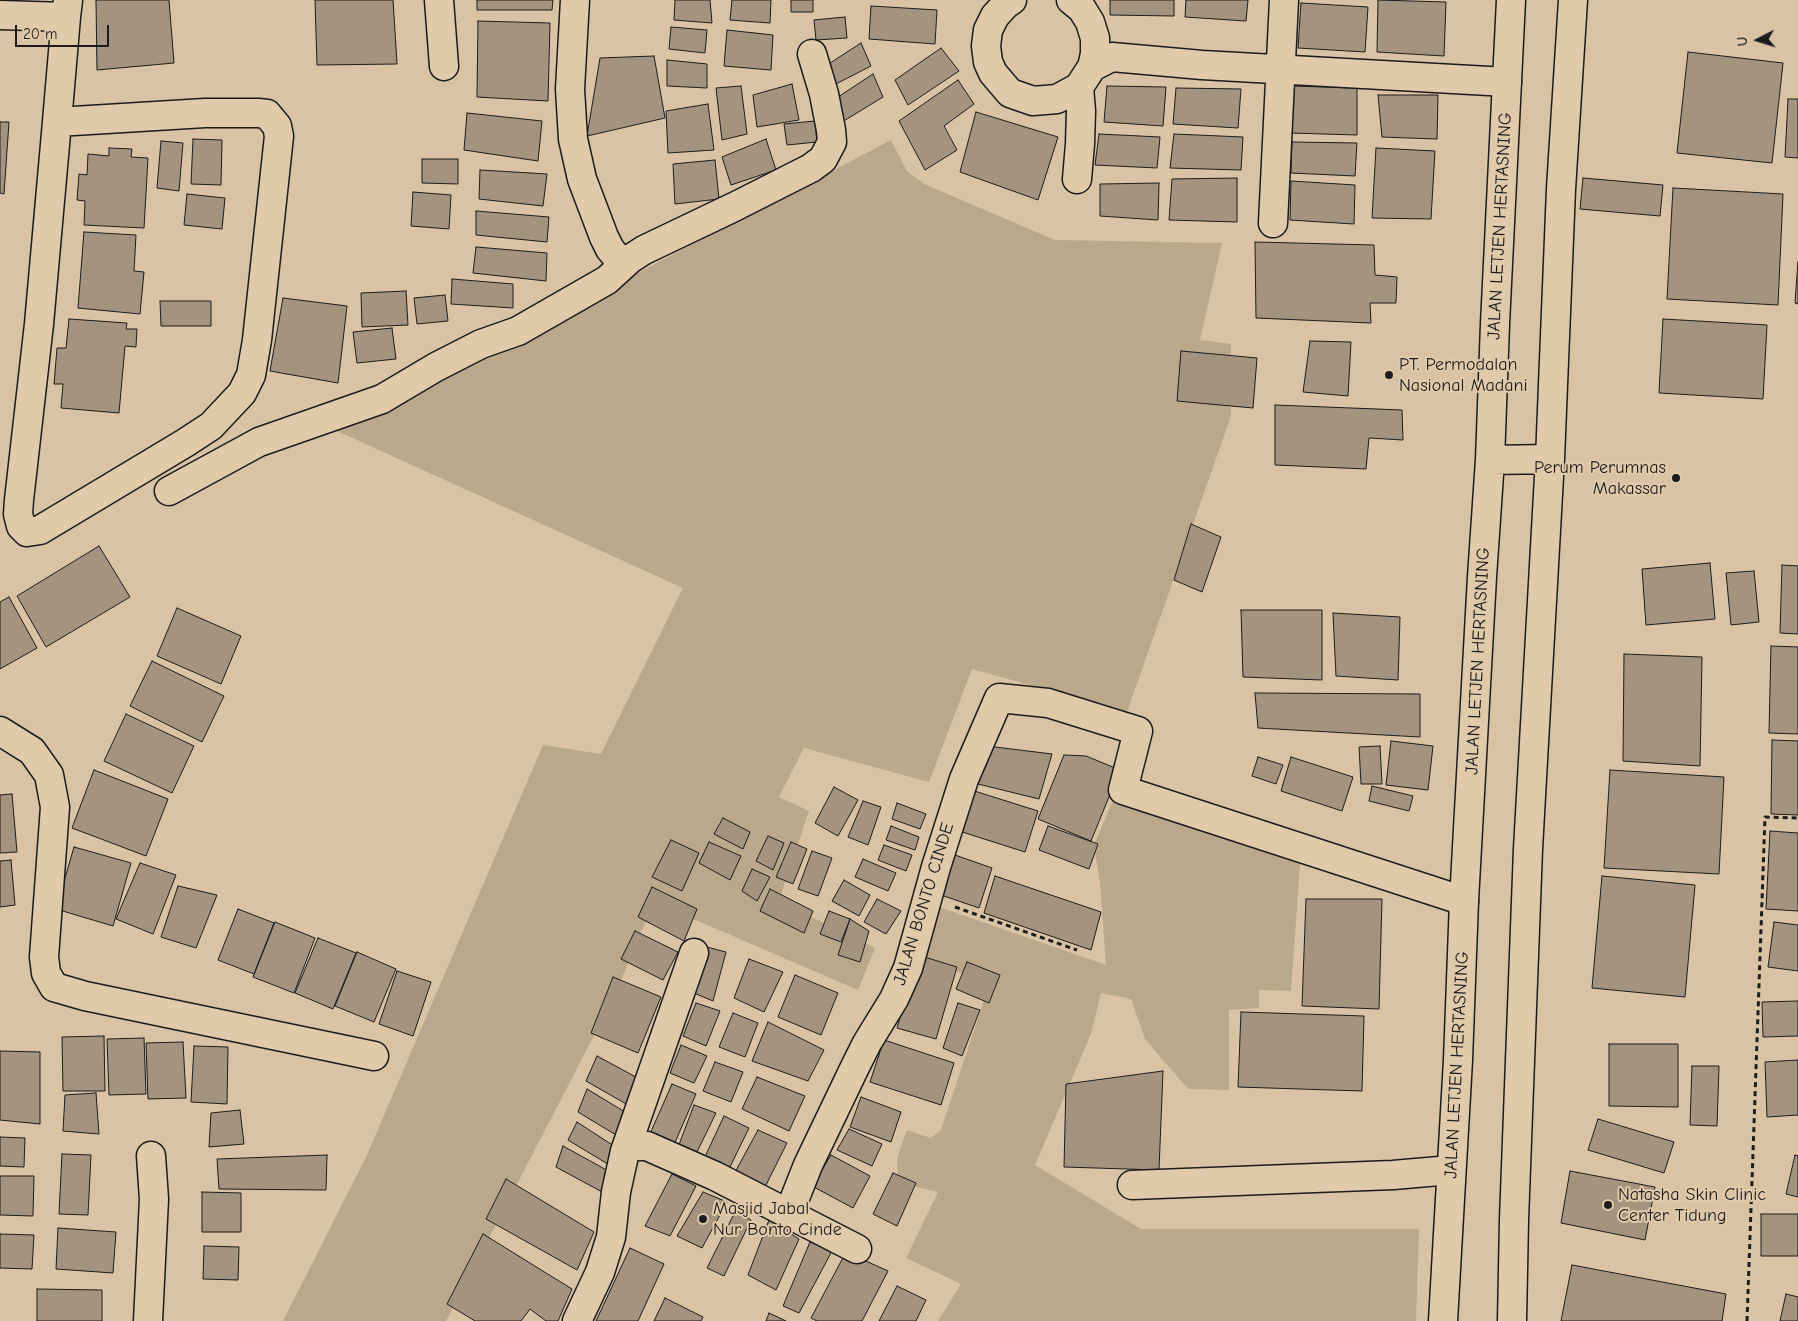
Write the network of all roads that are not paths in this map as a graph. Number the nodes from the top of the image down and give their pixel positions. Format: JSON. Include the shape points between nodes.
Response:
{"nodes":[{"id":1,"x":439,"y":0,"type":"edge"},
{"id":2,"x":576,"y":0,"type":"edge"},
{"id":3,"x":1012,"y":0,"type":"edge"},
{"id":4,"x":1071,"y":0,"type":"edge"},
{"id":5,"x":1284,"y":0,"type":"edge"},
{"id":6,"x":1511,"y":0,"type":"edge"},
{"id":7,"x":1573,"y":0,"type":"edge"},
{"id":8,"x":67,"y":9,"type":"edge"},
{"id":9,"x":0,"y":14,"type":"edge"},
{"id":10,"x":812,"y":54,"type":"dead end"},
{"id":11,"x":444,"y":66,"type":"dead end"},
{"id":12,"x":1281,"y":69,"type":"junction"},
{"id":13,"x":1086,"y":77,"type":"junction"},
{"id":14,"x":1507,"y":82,"type":"junction"},
{"id":15,"x":57,"y":122,"type":"junction"},
{"id":16,"x":1077,"y":179,"type":"dead end"},
{"id":17,"x":1273,"y":223,"type":"dead end"},
{"id":18,"x":623,"y":265,"type":"junction"},
{"id":19,"x":1550,"y":459,"type":"junction"},
{"id":20,"x":1490,"y":460,"type":"junction"},
{"id":21,"x":169,"y":492,"type":"dead end"},
{"id":22,"x":0,"y":731,"type":"edge"},
{"id":23,"x":1464,"y":901,"type":"junction"},
{"id":24,"x":694,"y":953,"type":"dead end"},
{"id":25,"x":374,"y":1056,"type":"dead end"},
{"id":26,"x":626,"y":1151,"type":"junction"},
{"id":27,"x":151,"y":1156,"type":"dead end"},
{"id":28,"x":1451,"y":1170,"type":"junction"},
{"id":29,"x":1132,"y":1185,"type":"dead end"},
{"id":30,"x":789,"y":1214,"type":"junction"},
{"id":31,"x":857,"y":1249,"type":"dead end"},
{"id":32,"x":148,"y":1321,"type":"edge"},
{"id":33,"x":577,"y":1321,"type":"edge"},
{"id":34,"x":1443,"y":1321,"type":"edge"},
{"id":35,"x":1512,"y":1321,"type":"edge"}],
"edges":[{"from":1,"to":11,"type":"street"},
{"from":2,"to":18,"type":"street","via":[[570,89],[573,139],[582,179],[604,237]]},
{"from":3,"to":13,"type":"street","via":[[994,16],[986,46],[993,73],[1010,92],[1033,101],[1057,99]]},
{"from":4,"to":13,"type":"street","via":[[1082,9],[1095,38],[1095,54]]},
{"from":5,"to":12,"type":"street"},
{"from":6,"to":14,"type":"street","name":"JALAN LETJEN HERTASNING"},
{"from":7,"to":19,"type":"street","via":[[1561,189]]},
{"from":8,"to":9,"type":"street"},
{"from":8,"to":15,"type":"street"},
{"from":10,"to":18,"type":"street","via":[[831,130],[832,142],[823,159],[644,250]]},
{"from":12,"to":13,"type":"street","via":[[1112,56]]},
{"from":12,"to":14,"type":"street"},
{"from":12,"to":17,"type":"street"},
{"from":13,"to":16,"type":"street"},
{"from":14,"to":20,"type":"street","name":"JALAN LETJEN HERTASNING"},
{"from":15,"to":15,"type":"street","via":[[258,113],[267,114],[277,126],[279,136],[258,340],[251,376],[242,394],[212,426],[40,530],[26,532],[18,514],[19,500]]},
{"from":18,"to":21,"type":"street","via":[[607,280],[565,305],[518,331],[481,344],[436,367],[382,400],[259,442]]},
{"from":19,"to":20,"type":"street"},
{"from":19,"to":35,"type":"street","via":[[1528,849]]},
{"from":20,"to":23,"type":"street","name":"JALAN LETJEN HERTASNING"},
{"from":22,"to":25,"type":"street","via":[[32,751],[49,775],[55,807],[44,957],[46,973],[54,987]]},
{"from":23,"to":28,"type":"street","name":"JALAN LETJEN HERTASNING"},
{"from":23,"to":30,"type":"street","name":"JALAN BONTO CINDE","via":[[1124,790],[1138,731],[1048,703],[999,698],[964,779],[908,968],[854,1069],[808,1165]]},
{"from":24,"to":26,"type":"street"},
{"from":26,"to":30,"type":"street","via":[[633,1146],[647,1146]]},
{"from":26,"to":33,"type":"street","via":[[608,1249]]},
{"from":27,"to":32,"type":"street","via":[[154,1199]]},
{"from":28,"to":29,"type":"street"},
{"from":28,"to":34,"type":"street","name":"JALAN LETJEN HERTASNING"},
{"from":30,"to":31,"type":"street"}]}
